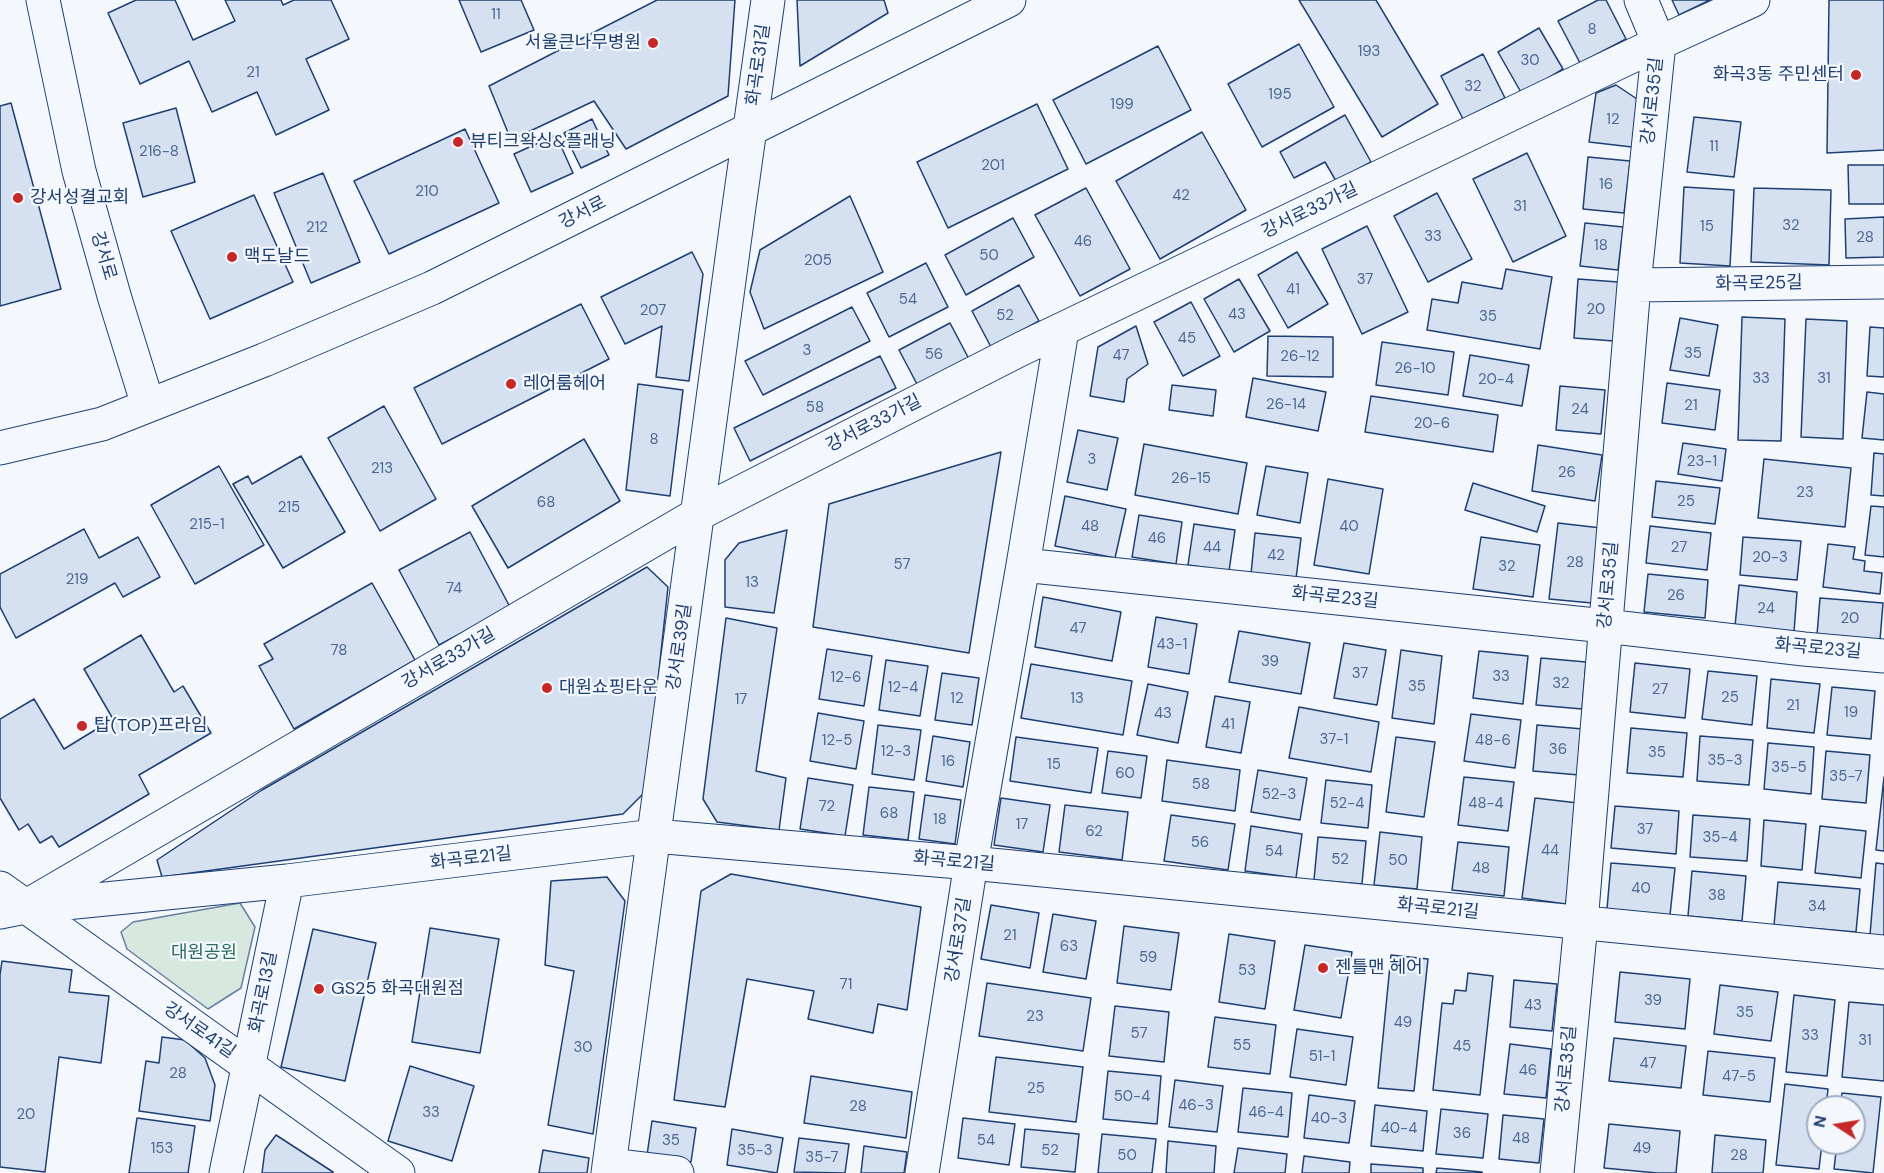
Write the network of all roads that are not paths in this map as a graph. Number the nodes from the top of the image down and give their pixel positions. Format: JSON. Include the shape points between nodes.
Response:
{"nodes":[{"id":1,"x":43,"y":0,"type":"edge"},
{"id":2,"x":768,"y":0,"type":"edge"},
{"id":3,"x":1009,"y":0,"type":"edge"},
{"id":4,"x":1641,"y":0,"type":"edge"},
{"id":5,"x":1753,"y":0,"type":"edge"},
{"id":6,"x":1659,"y":43,"type":"junction"},
{"id":7,"x":749,"y":129,"type":"junction"},
{"id":8,"x":1884,"y":282,"type":"edge"},
{"id":9,"x":1634,"y":285,"type":"junction"},
{"id":10,"x":1062,"y":330,"type":"junction"},
{"id":11,"x":148,"y":405,"type":"junction"},
{"id":12,"x":0,"y":448,"type":"edge"},
{"id":13,"x":698,"y":514,"type":"junction"},
{"id":14,"x":1023,"y":565,"type":"junction"},
{"id":15,"x":1605,"y":626,"type":"junction"},
{"id":16,"x":1884,"y":656,"type":"edge"},
{"id":17,"x":654,"y":836,"type":"junction"},
{"id":18,"x":971,"y":863,"type":"junction"},
{"id":19,"x":287,"y":881,"type":"junction"},
{"id":20,"x":8,"y":902,"type":"edge"},
{"id":21,"x":1581,"y":923,"type":"junction"},
{"id":22,"x":1884,"y":952,"type":"edge"},
{"id":23,"x":249,"y":1067,"type":"junction"},
{"id":24,"x":608,"y":1169,"type":"edge"},
{"id":25,"x":226,"y":1173,"type":"edge"},
{"id":26,"x":398,"y":1173,"type":"edge"},
{"id":27,"x":678,"y":1173,"type":"edge"},
{"id":28,"x":922,"y":1173,"type":"edge"},
{"id":29,"x":1557,"y":1173,"type":"edge"}],
"edges":[{"from":1,"to":11,"type":"street","name":"강서로","via":[[79,171]]},
{"from":2,"to":7,"type":"street","name":"화곡로31길"},
{"from":3,"to":7,"type":"street","name":"강서로"},
{"from":4,"to":6,"type":"street","name":"강서로35길"},
{"from":5,"to":6,"type":"street","name":"강서로33가길"},
{"from":6,"to":9,"type":"street","name":"강서로35길"},
{"from":6,"to":10,"type":"street","name":"강서로33가길"},
{"from":7,"to":11,"type":"street","name":"강서로","via":[[432,288]]},
{"from":7,"to":13,"type":"street","name":"강서로39길"},
{"from":8,"to":9,"type":"street","name":"화곡로25길"},
{"from":9,"to":15,"type":"street","name":"강서로35길"},
{"from":10,"to":13,"type":"street","name":"강서로33가길"},
{"from":10,"to":14,"type":"street"},
{"from":11,"to":12,"type":"street","name":"강서로","via":[[102,424]]},
{"from":13,"to":17,"type":"street","name":"강서로39길"},
{"from":13,"to":20,"type":"street","name":"강서로33가길"},
{"from":14,"to":15,"type":"street","name":"화곡로23길"},
{"from":14,"to":18,"type":"street","name":"강서로37길"},
{"from":15,"to":16,"type":"street","name":"화곡로23길"},
{"from":15,"to":21,"type":"street","name":"강서로35길"},
{"from":17,"to":18,"type":"street","name":"화곡로21길"},
{"from":17,"to":19,"type":"street","name":"화곡로21길"},
{"from":17,"to":24,"type":"street","name":"강서로39길"},
{"from":18,"to":21,"type":"street","name":"화곡로21길"},
{"from":18,"to":28,"type":"street","name":"강서로37길"},
{"from":19,"to":20,"type":"street","name":"화곡로21길"},
{"from":19,"to":23,"type":"street","name":"화곡로13길"},
{"from":20,"to":23,"type":"street","name":"강서로41길"},
{"from":21,"to":22,"type":"street","name":"화곡로21길"},
{"from":21,"to":29,"type":"street","name":"강서로35길"},
{"from":23,"to":25,"type":"street","name":"화곡로13길"},
{"from":23,"to":26,"type":"street","name":"강서로41길"},
{"from":24,"to":27,"type":"street","name":"강서로39길"}]}
